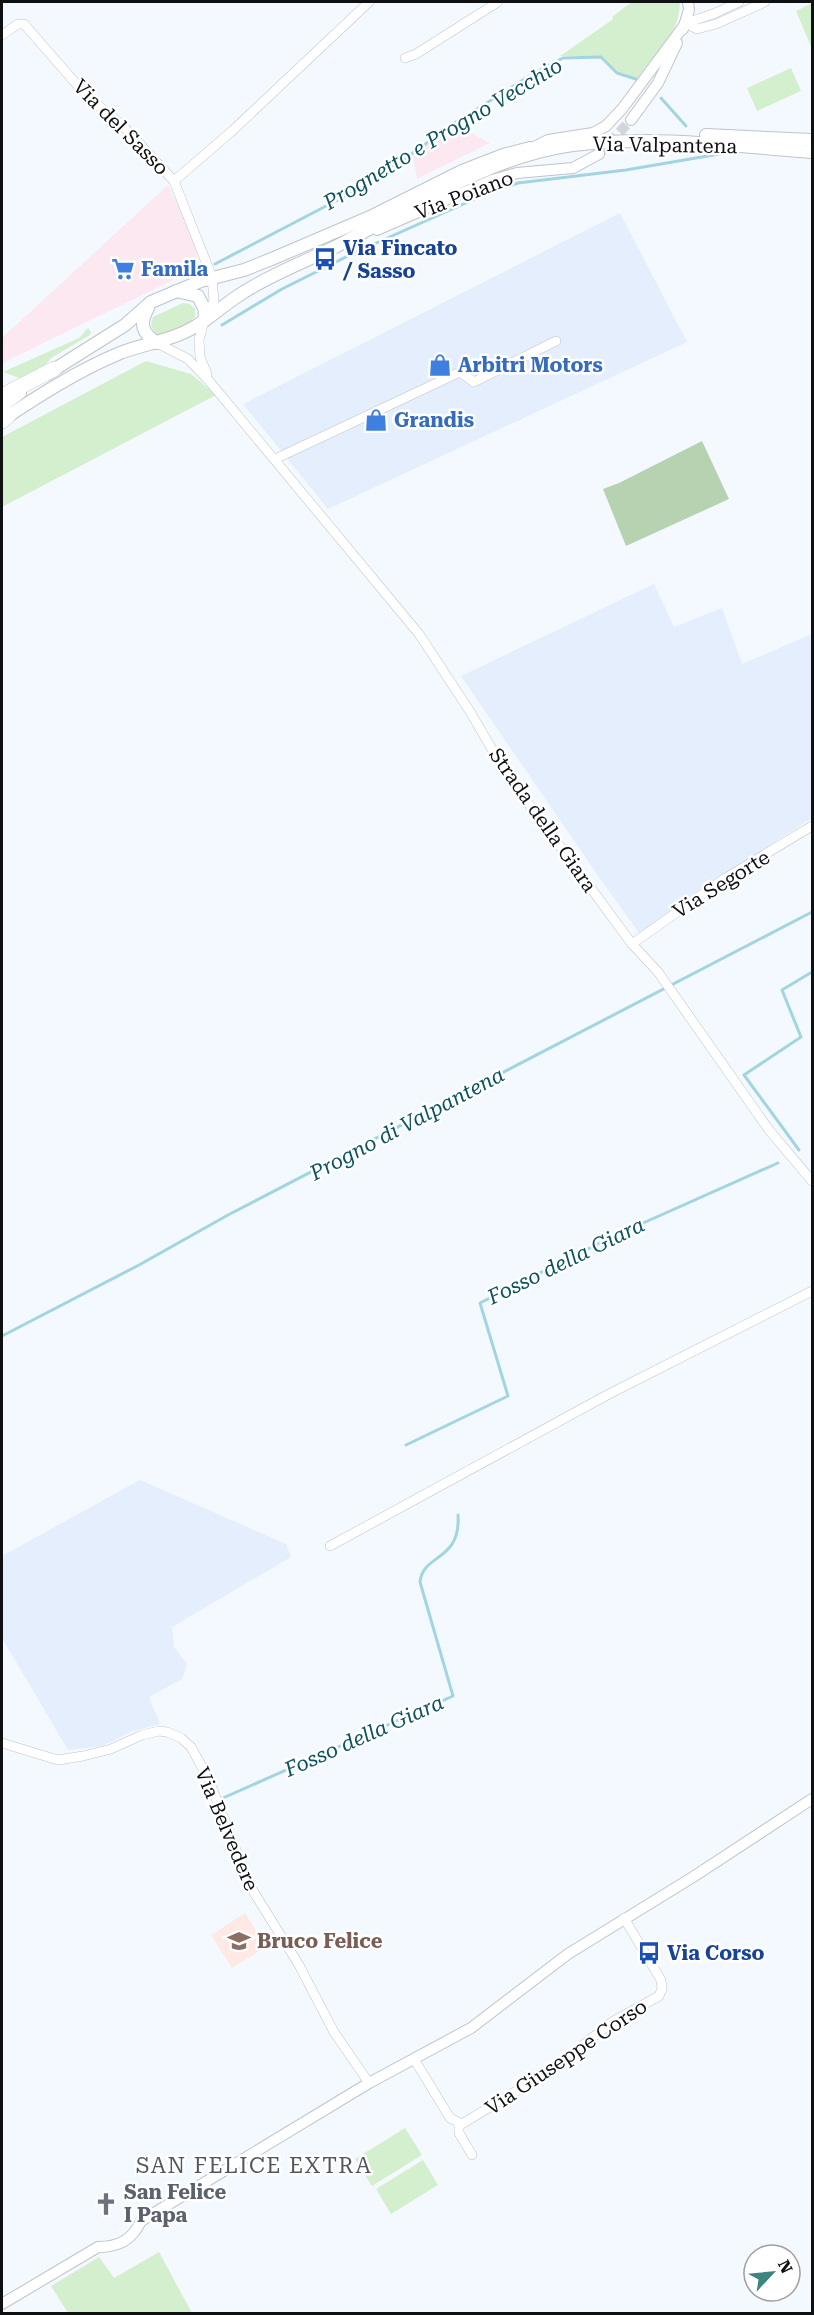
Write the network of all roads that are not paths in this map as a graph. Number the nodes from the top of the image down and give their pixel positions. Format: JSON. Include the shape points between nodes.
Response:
{"nodes":[{"id":1,"x":369,"y":2,"type":"edge"},
{"id":2,"x":498,"y":2,"type":"edge"},
{"id":3,"x":688,"y":2,"type":"edge"},
{"id":4,"x":739,"y":2,"type":"edge"},
{"id":5,"x":765,"y":2,"type":"edge"},
{"id":6,"x":686,"y":23,"type":"junction"},
{"id":7,"x":2,"y":34,"type":"edge"},
{"id":8,"x":405,"y":58,"type":"dead end"},
{"id":9,"x":631,"y":120,"type":"tunnel mouth"},
{"id":10,"x":813,"y":140,"type":"edge"},
{"id":11,"x":534,"y":147,"type":"junction"},
{"id":12,"x":813,"y":152,"type":"edge"},
{"id":13,"x":599,"y":154,"type":"tunnel mouth"},
{"id":14,"x":174,"y":181,"type":"junction"},
{"id":15,"x":332,"y":248,"type":"junction"},
{"id":16,"x":212,"y":277,"type":"junction"},
{"id":17,"x":176,"y":291,"type":"junction"},
{"id":18,"x":152,"y":302,"type":"junction"},
{"id":19,"x":204,"y":321,"type":"junction"},
{"id":20,"x":556,"y":341,"type":"dead end"},
{"id":21,"x":157,"y":344,"type":"junction"},
{"id":22,"x":54,"y":369,"type":"junction"},
{"id":23,"x":210,"y":382,"type":"junction"},
{"id":24,"x":2,"y":396,"type":"edge"},
{"id":25,"x":3,"y":416,"type":"edge"},
{"id":26,"x":275,"y":459,"type":"junction"},
{"id":27,"x":813,"y":826,"type":"edge"},
{"id":28,"x":632,"y":944,"type":"junction"},
{"id":29,"x":813,"y":1181,"type":"edge"},
{"id":30,"x":813,"y":1291,"type":"edge"},
{"id":31,"x":330,"y":1546,"type":"dead end"},
{"id":32,"x":2,"y":1743,"type":"edge"},
{"id":33,"x":813,"y":1799,"type":"edge"},
{"id":34,"x":624,"y":1918,"type":"junction"},
{"id":35,"x":414,"y":2059,"type":"junction"},
{"id":36,"x":369,"y":2083,"type":"junction"},
{"id":37,"x":459,"y":2123,"type":"junction"},
{"id":38,"x":472,"y":2155,"type":"dead end"},
{"id":39,"x":2,"y":2304,"type":"edge"}],
"edges":[{"from":1,"to":14,"type":"street"},
{"from":2,"to":8,"type":"street"},
{"from":3,"to":6,"type":"street"},
{"from":4,"to":6,"type":"street"},
{"from":5,"to":6,"type":"street","via":[[716,24],[697,29]]},
{"from":6,"to":9,"type":"street","via":[[657,83]]},
{"from":6,"to":11,"type":"street","via":[[606,126],[593,133],[548,140]]},
{"from":7,"to":14,"type":"street","name":"Via del Sasso","via":[[24,24],[86,94],[124,127]]},
{"from":10,"to":11,"type":"main road","via":[[741,135],[608,135]]},
{"from":11,"to":16,"type":"main road","via":[[462,171],[370,217],[274,258]]},
{"from":12,"to":15,"type":"main road","name":"Via Valpantena","via":[[710,142],[572,145],[518,159],[440,192]]},
{"from":13,"to":15,"type":"street","name":"Via Poiano","via":[[573,168],[517,173],[492,180]]},
{"from":14,"to":16,"type":"street","name":"Via del Sasso"},
{"from":15,"to":19,"type":"main road","name":"Via Valpantena","via":[[246,290]]},
{"from":16,"to":17,"type":"main road"},
{"from":16,"to":19,"type":"street","name":"Via del Sasso","via":[[214,301]]},
{"from":17,"to":18,"type":"main road"},
{"from":17,"to":19,"type":"main road","via":[[198,296],[205,310]]},
{"from":18,"to":21,"type":"main road","via":[[141,325]]},
{"from":18,"to":22,"type":"main road","via":[[124,325]]},
{"from":19,"to":21,"type":"main road"},
{"from":19,"to":23,"type":"street","name":"Strada della Giara","via":[[200,357]]},
{"from":20,"to":26,"type":"street","via":[[474,382],[460,372]]},
{"from":21,"to":23,"type":"street","name":"Strada della Giara","via":[[188,359]]},
{"from":21,"to":25,"type":"main road","via":[[123,352],[87,367]]},
{"from":22,"to":24,"type":"highway"},
{"from":22,"to":25,"type":"main road"},
{"from":23,"to":26,"type":"street","name":"Strada della Giara"},
{"from":26,"to":28,"type":"street","name":"Strada della Giara","via":[[419,634],[506,773]]},
{"from":27,"to":28,"type":"street","name":"Via Segorte","via":[[724,879]]},
{"from":28,"to":29,"type":"street","name":"Strada della Giara","via":[[658,972],[769,1130]]},
{"from":30,"to":31,"type":"street","via":[[609,1394]]},
{"from":32,"to":36,"type":"street","name":"Via Belvedere","via":[[58,1760],[111,1749],[159,1731],[181,1738],[191,1747],[209,1780],[254,1894],[299,1965],[334,2032]]},
{"from":33,"to":34,"type":"street"},
{"from":34,"to":35,"type":"street","via":[[568,1954],[471,2028]]},
{"from":34,"to":37,"type":"street","name":"Via Giuseppe Corso","via":[[661,1980],[659,1996],[612,2022],[554,2068],[468,2122]]},
{"from":35,"to":36,"type":"street"},
{"from":35,"to":37,"type":"street","via":[[450,2118]]},
{"from":36,"to":39,"type":"street","via":[[141,2221],[136,2233],[113,2247],[98,2247]]},
{"from":37,"to":38,"type":"street","via":[[459,2133]]}]}
